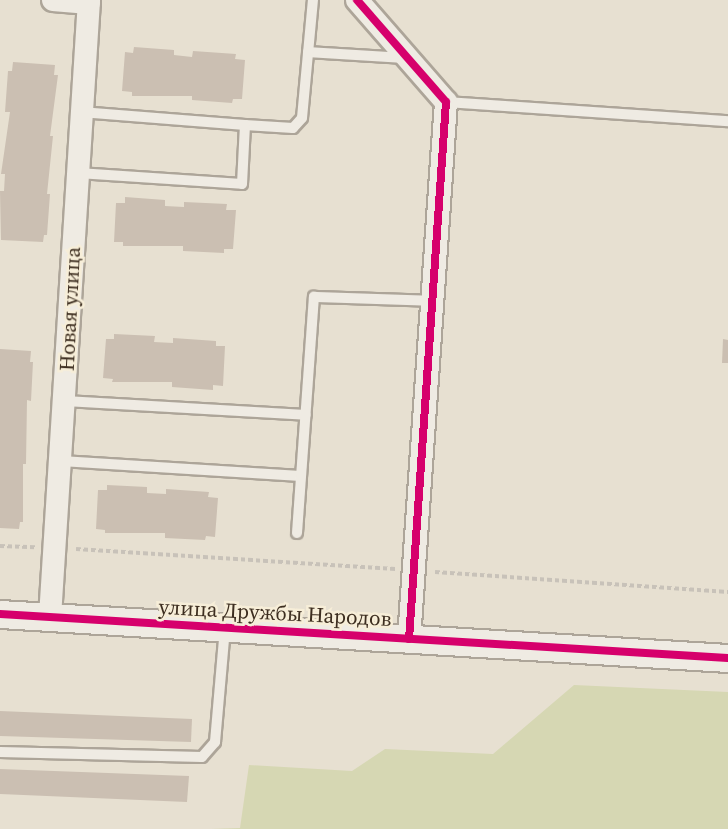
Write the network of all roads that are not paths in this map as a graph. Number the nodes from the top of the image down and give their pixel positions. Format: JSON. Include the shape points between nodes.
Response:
{"nodes":[{"id":1,"x":53,"y":0,"type":"edge"},
{"id":2,"x":313,"y":0,"type":"edge"},
{"id":3,"x":357,"y":0,"type":"edge"},
{"id":4,"x":89,"y":1,"type":"edge"},
{"id":5,"x":308,"y":52,"type":"junction"},
{"id":6,"x":407,"y":58,"type":"junction"},
{"id":7,"x":446,"y":102,"type":"junction"},
{"id":8,"x":81,"y":112,"type":"junction"},
{"id":9,"x":728,"y":121,"type":"edge"},
{"id":10,"x":245,"y":125,"type":"junction"},
{"id":11,"x":78,"y":173,"type":"junction"},
{"id":12,"x":432,"y":301,"type":"junction"},
{"id":13,"x":65,"y":401,"type":"junction"},
{"id":14,"x":306,"y":415,"type":"junction"},
{"id":15,"x":61,"y":461,"type":"junction"},
{"id":16,"x":301,"y":476,"type":"junction"},
{"id":17,"x":297,"y":533,"type":"dead end"},
{"id":18,"x":0,"y":614,"type":"edge"},
{"id":19,"x":50,"y":617,"type":"junction"},
{"id":20,"x":225,"y":628,"type":"junction"},
{"id":21,"x":409,"y":639,"type":"junction"},
{"id":22,"x":728,"y":658,"type":"edge"},
{"id":23,"x":0,"y":752,"type":"edge"}],
"edges":[{"from":1,"to":4,"type":"street"},
{"from":2,"to":5,"type":"lane"},
{"from":3,"to":6,"type":"street"},
{"from":4,"to":8,"type":"street","name":"Новая улица"},
{"from":5,"to":6,"type":"lane"},
{"from":5,"to":10,"type":"lane","via":[[299,124],[293,128]]},
{"from":6,"to":7,"type":"street"},
{"from":7,"to":9,"type":"lane"},
{"from":7,"to":12,"type":"street"},
{"from":8,"to":10,"type":"lane"},
{"from":8,"to":11,"type":"street","name":"Новая улица"},
{"from":10,"to":11,"type":"lane","via":[[242,184]]},
{"from":11,"to":13,"type":"street","name":"Новая улица"},
{"from":12,"to":14,"type":"lane","via":[[314,297]]},
{"from":12,"to":21,"type":"street"},
{"from":13,"to":14,"type":"lane"},
{"from":13,"to":15,"type":"street","name":"Новая улица"},
{"from":14,"to":16,"type":"lane"},
{"from":15,"to":16,"type":"lane"},
{"from":15,"to":19,"type":"street","name":"Новая улица"},
{"from":16,"to":17,"type":"lane"},
{"from":18,"to":19,"type":"street","name":"улица Дружбы Народов"},
{"from":19,"to":20,"type":"street","name":"улица Дружбы Народов"},
{"from":20,"to":21,"type":"street","name":"улица Дружбы Народов"},
{"from":20,"to":23,"type":"lane","via":[[215,742],[202,758]]},
{"from":21,"to":22,"type":"street","name":"улица Дружбы Народов"}]}
